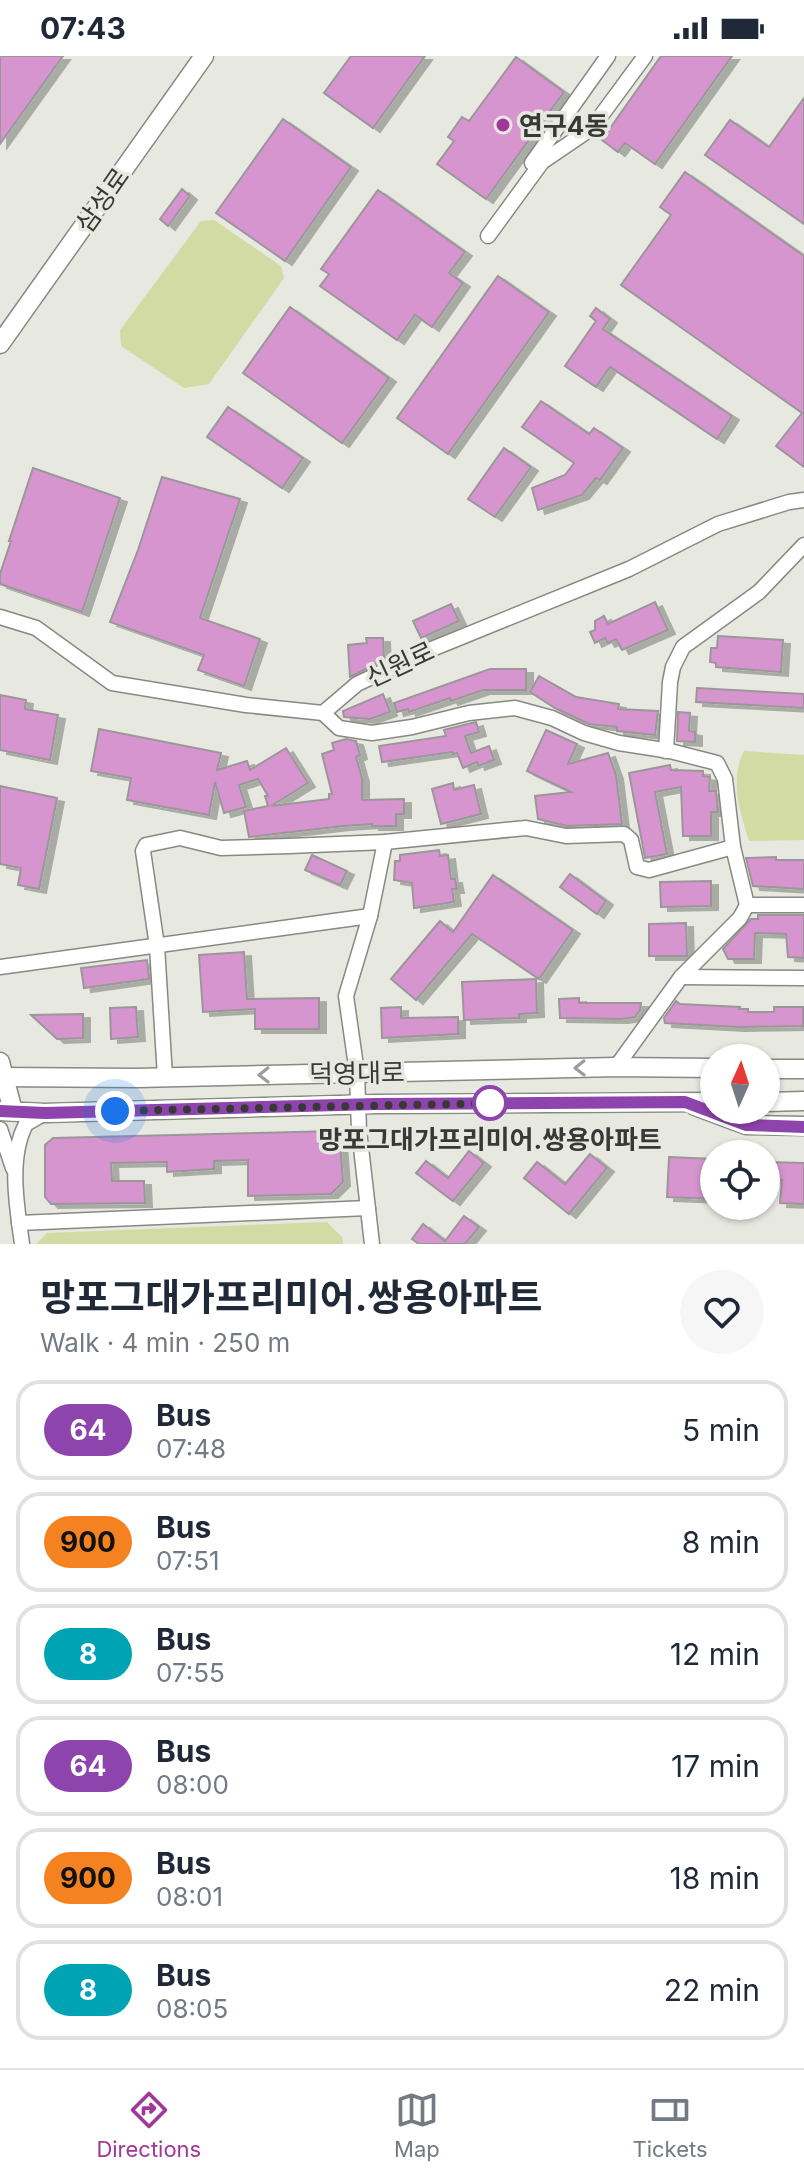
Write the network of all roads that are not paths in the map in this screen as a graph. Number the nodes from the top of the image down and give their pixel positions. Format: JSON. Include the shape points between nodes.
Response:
{"nodes":[{"id":1,"x":204,"y":56,"type":"edge"},
{"id":2,"x":608,"y":56,"type":"edge"},
{"id":3,"x":645,"y":56,"type":"edge"},
{"id":4,"x":0,"y":344,"type":"edge"},
{"id":5,"x":804,"y":500,"type":"edge"},
{"id":6,"x":804,"y":545,"type":"edge"},
{"id":7,"x":0,"y":617,"type":"edge"},
{"id":8,"x":323,"y":713,"type":"junction"},
{"id":9,"x":666,"y":751,"type":"junction"},
{"id":10,"x":385,"y":842,"type":"junction"},
{"id":11,"x":733,"y":847,"type":"junction"},
{"id":12,"x":747,"y":905,"type":"junction"},
{"id":13,"x":804,"y":905,"type":"edge"},
{"id":14,"x":370,"y":916,"type":"junction"},
{"id":15,"x":157,"y":946,"type":"junction"},
{"id":16,"x":0,"y":967,"type":"edge"},
{"id":17,"x":681,"y":977,"type":"junction"},
{"id":18,"x":804,"y":978,"type":"edge"},
{"id":19,"x":616,"y":1067,"type":"junction"},
{"id":20,"x":700,"y":1068,"type":"edge"},
{"id":21,"x":780,"y":1069,"type":"edge"},
{"id":22,"x":804,"y":1069,"type":"edge"},
{"id":23,"x":1,"y":1072,"type":"edge"},
{"id":24,"x":357,"y":1073,"type":"junction"},
{"id":25,"x":165,"y":1077,"type":"junction"},
{"id":26,"x":804,"y":1101,"type":"edge"},
{"id":27,"x":685,"y":1102,"type":"junction"},
{"id":28,"x":700,"y":1102,"type":"edge"},
{"id":29,"x":780,"y":1102,"type":"edge"},
{"id":30,"x":358,"y":1105,"type":"junction"},
{"id":31,"x":7,"y":1111,"type":"edge"},
{"id":32,"x":45,"y":1113,"type":"junction"},
{"id":33,"x":804,"y":1126,"type":"edge"},
{"id":34,"x":0,"y":1129,"type":"edge"},
{"id":35,"x":16,"y":1176,"type":"junction"},
{"id":36,"x":368,"y":1208,"type":"junction"},
{"id":37,"x":19,"y":1223,"type":"junction"},
{"id":38,"x":22,"y":1244,"type":"edge"},
{"id":39,"x":372,"y":1244,"type":"edge"}],
"edges":[{"from":1,"to":4,"type":"street","name":"삼성로"},
{"from":2,"to":3,"type":"street","via":[[485,234],[542,162],[592,128]]},
{"from":5,"to":8,"type":"street","name":"신원로","via":[[718,524],[629,569],[427,651],[357,684]]},
{"from":6,"to":9,"type":"street","via":[[759,592],[683,647],[670,682]]},
{"from":7,"to":8,"type":"street","via":[[36,628],[112,683]]},
{"from":8,"to":9,"type":"street","via":[[339,728],[372,733],[515,708],[619,743]]},
{"from":9,"to":11,"type":"street","via":[[717,763],[725,779]]},
{"from":10,"to":11,"type":"street","via":[[526,828],[566,836],[624,834],[631,840],[637,867],[649,870]]},
{"from":10,"to":14,"type":"street"},
{"from":10,"to":15,"type":"street","via":[[221,848],[180,838],[146,845]]},
{"from":11,"to":12,"type":"street"},
{"from":12,"to":13,"type":"street"},
{"from":12,"to":17,"type":"street"},
{"from":14,"to":15,"type":"street"},
{"from":14,"to":24,"type":"street","via":[[346,996]]},
{"from":15,"to":16,"type":"street"},
{"from":15,"to":25,"type":"street"},
{"from":17,"to":18,"type":"street"},
{"from":17,"to":19,"type":"street"},
{"from":19,"to":20,"type":"street","name":"덕영대로"},
{"from":19,"to":24,"type":"street","name":"덕영대로","one_way":true},
{"from":21,"to":22,"type":"street"},
{"from":23,"to":25,"type":"street","name":"덕영대로"},
{"from":23,"to":31,"type":"street"},
{"from":24,"to":25,"type":"street","name":"덕영대로","one_way":true},
{"from":24,"to":30,"type":"street"},
{"from":26,"to":29,"type":"street"},
{"from":27,"to":28,"type":"street","name":"덕영대로"},
{"from":27,"to":30,"type":"street","name":"덕영대로"},
{"from":27,"to":33,"type":"street","via":[[746,1125]]},
{"from":30,"to":32,"type":"street","name":"덕영대로"},
{"from":30,"to":36,"type":"street"},
{"from":31,"to":32,"type":"street","name":"덕영대로"},
{"from":32,"to":35,"type":"street","via":[[21,1133]]},
{"from":34,"to":35,"type":"street"},
{"from":35,"to":37,"type":"street"},
{"from":36,"to":37,"type":"street"},
{"from":36,"to":39,"type":"street"},
{"from":37,"to":38,"type":"street"}]}
